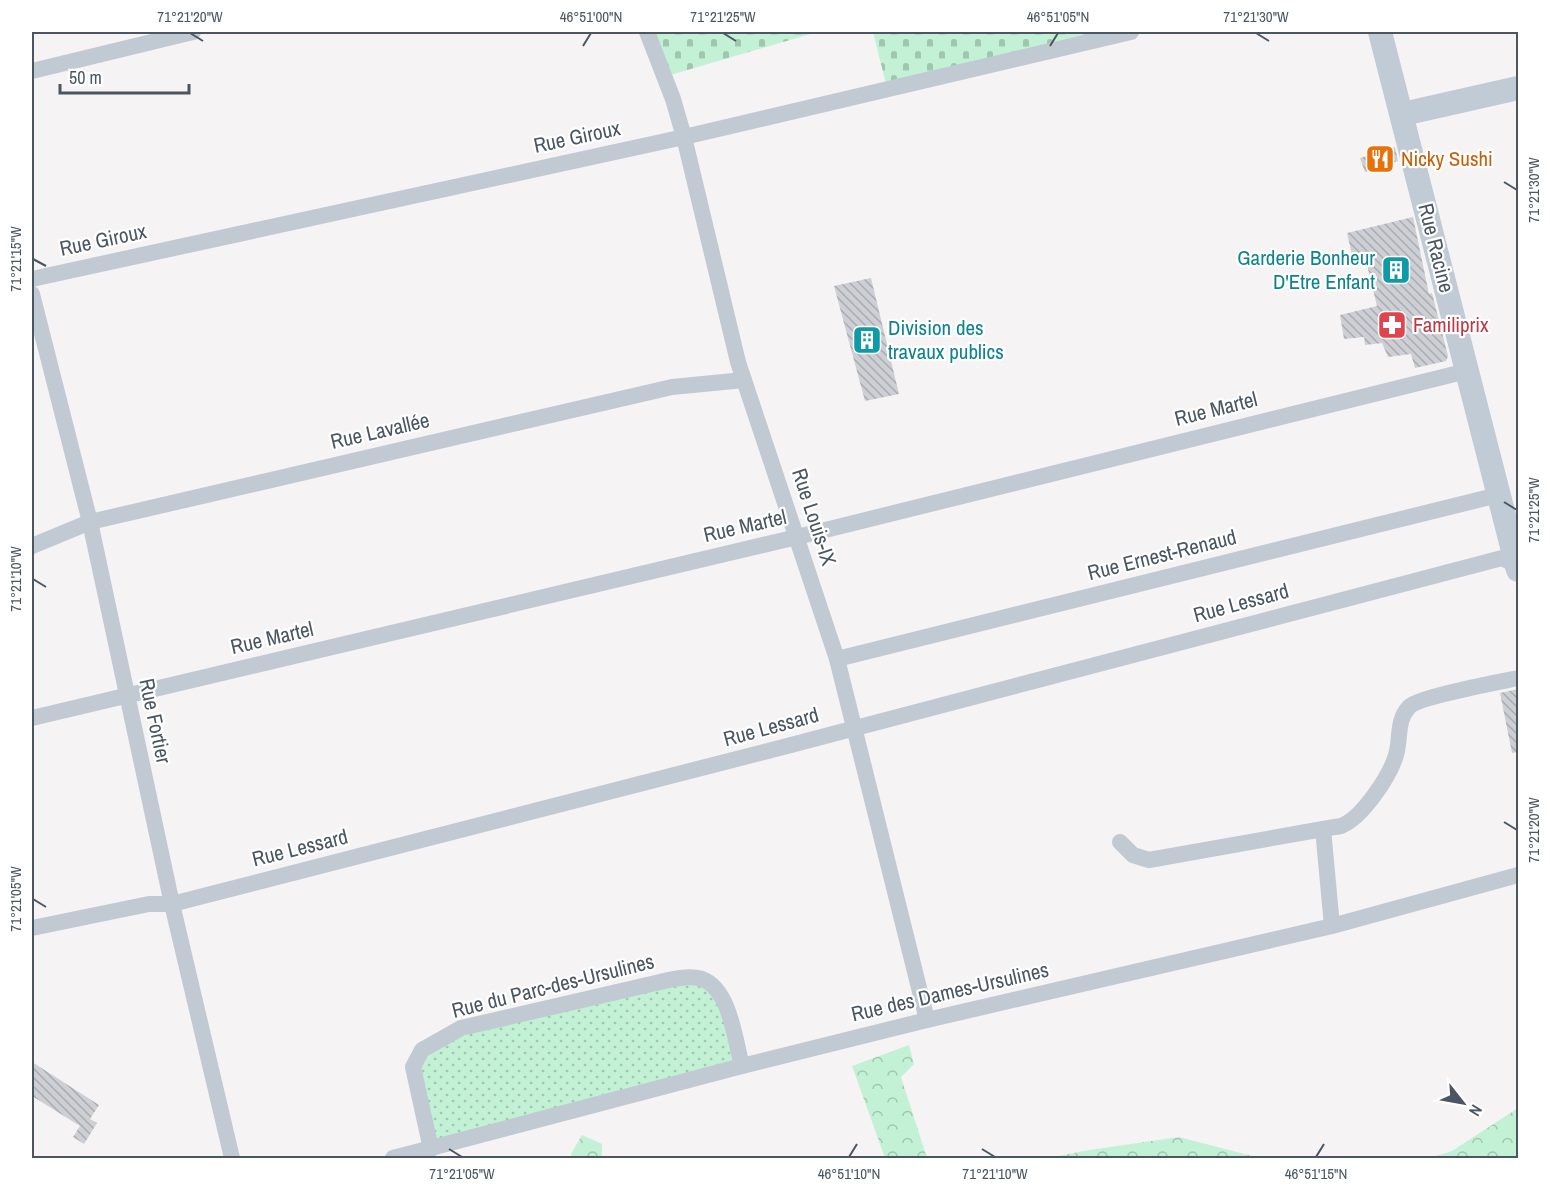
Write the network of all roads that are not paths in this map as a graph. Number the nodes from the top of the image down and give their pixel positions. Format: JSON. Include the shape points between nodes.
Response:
{"nodes":[{"id":1,"x":193,"y":32,"type":"edge"},
{"id":2,"x":647,"y":32,"type":"edge"},
{"id":3,"x":1131,"y":32,"type":"edge"},
{"id":4,"x":1380,"y":32,"type":"edge"},
{"id":5,"x":32,"y":71,"type":"edge"},
{"id":6,"x":1518,"y":88,"type":"edge"},
{"id":7,"x":1402,"y":114,"type":"junction"},
{"id":8,"x":684,"y":137,"type":"junction"},
{"id":9,"x":32,"y":279,"type":"edge"},
{"id":10,"x":32,"y":294,"type":"edge"},
{"id":11,"x":1467,"y":371,"type":"junction"},
{"id":12,"x":744,"y":380,"type":"junction"},
{"id":13,"x":1498,"y":495,"type":"junction"},
{"id":14,"x":90,"y":522,"type":"junction"},
{"id":15,"x":797,"y":537,"type":"junction"},
{"id":16,"x":32,"y":546,"type":"edge"},
{"id":17,"x":1518,"y":567,"type":"edge"},
{"id":18,"x":837,"y":659,"type":"junction"},
{"id":19,"x":1518,"y":678,"type":"edge"},
{"id":20,"x":126,"y":695,"type":"junction"},
{"id":21,"x":32,"y":718,"type":"edge"},
{"id":22,"x":854,"y":728,"type":"junction"},
{"id":23,"x":1323,"y":829,"type":"junction"},
{"id":24,"x":1120,"y":842,"type":"dead end"},
{"id":25,"x":1518,"y":875,"type":"edge"},
{"id":26,"x":172,"y":904,"type":"junction"},
{"id":27,"x":1332,"y":926,"type":"junction"},
{"id":28,"x":32,"y":928,"type":"edge"},
{"id":29,"x":927,"y":1020,"type":"junction"},
{"id":30,"x":742,"y":1066,"type":"junction"},
{"id":31,"x":422,"y":1153,"type":"edge"},
{"id":32,"x":232,"y":1158,"type":"edge"},
{"id":33,"x":393,"y":1158,"type":"edge"}],
"edges":[{"from":1,"to":5,"type":"street"},
{"from":2,"to":8,"type":"street","name":"Rue Louis-IX"},
{"from":3,"to":8,"type":"street","name":"Rue Giroux"},
{"from":4,"to":7,"type":"main road","name":"Rue Racine"},
{"from":6,"to":7,"type":"main road"},
{"from":7,"to":11,"type":"main road","name":"Rue Racine"},
{"from":8,"to":9,"type":"street","name":"Rue Giroux"},
{"from":8,"to":12,"type":"street","name":"Rue Louis-IX"},
{"from":10,"to":14,"type":"street","name":"Rue Fortier"},
{"from":11,"to":13,"type":"main road","name":"Rue Racine"},
{"from":11,"to":15,"type":"street","name":"Rue Martel"},
{"from":12,"to":14,"type":"street","name":"Rue Lavallée","via":[[672,387]]},
{"from":12,"to":15,"type":"street","name":"Rue Louis-IX"},
{"from":13,"to":17,"type":"main road","name":"Rue Racine"},
{"from":13,"to":18,"type":"street","name":"Rue Ernest-Renaud"},
{"from":14,"to":16,"type":"street","name":"Rue Lavallée"},
{"from":14,"to":20,"type":"street","name":"Rue Fortier"},
{"from":15,"to":18,"type":"street","name":"Rue Louis-IX"},
{"from":15,"to":20,"type":"street","name":"Rue Martel"},
{"from":17,"to":22,"type":"street","name":"Rue Lessard","via":[[1502,558]]},
{"from":18,"to":22,"type":"street","name":"Rue Louis-IX"},
{"from":19,"to":23,"type":"street","via":[[1409,706],[1401,720],[1396,755],[1386,779],[1355,817]]},
{"from":20,"to":21,"type":"street","name":"Rue Martel"},
{"from":20,"to":26,"type":"street","name":"Rue Fortier"},
{"from":22,"to":26,"type":"street","name":"Rue Lessard"},
{"from":22,"to":29,"type":"street","name":"Rue Louis-IX"},
{"from":23,"to":24,"type":"street","via":[[1149,860],[1132,855]]},
{"from":23,"to":27,"type":"street"},
{"from":25,"to":27,"type":"street","name":"Rue des Dames-Ursulines"},
{"from":26,"to":28,"type":"street","name":"Rue Lessard","via":[[149,904]]},
{"from":26,"to":32,"type":"street","name":"Rue Fortier"},
{"from":27,"to":29,"type":"street","name":"Rue des Dames-Ursulines"},
{"from":29,"to":30,"type":"street","name":"Rue des Dames-Ursulines"},
{"from":30,"to":31,"type":"street","name":"Rue des Dames-Ursulines"},
{"from":30,"to":31,"type":"street","name":"Rue du Parc-des-Ursulines","via":[[725,1003],[715,987],[701,979],[660,982],[461,1028],[422,1050],[413,1067]]},
{"from":31,"to":33,"type":"street","name":"Rue des Dames-Ursulines"}]}
